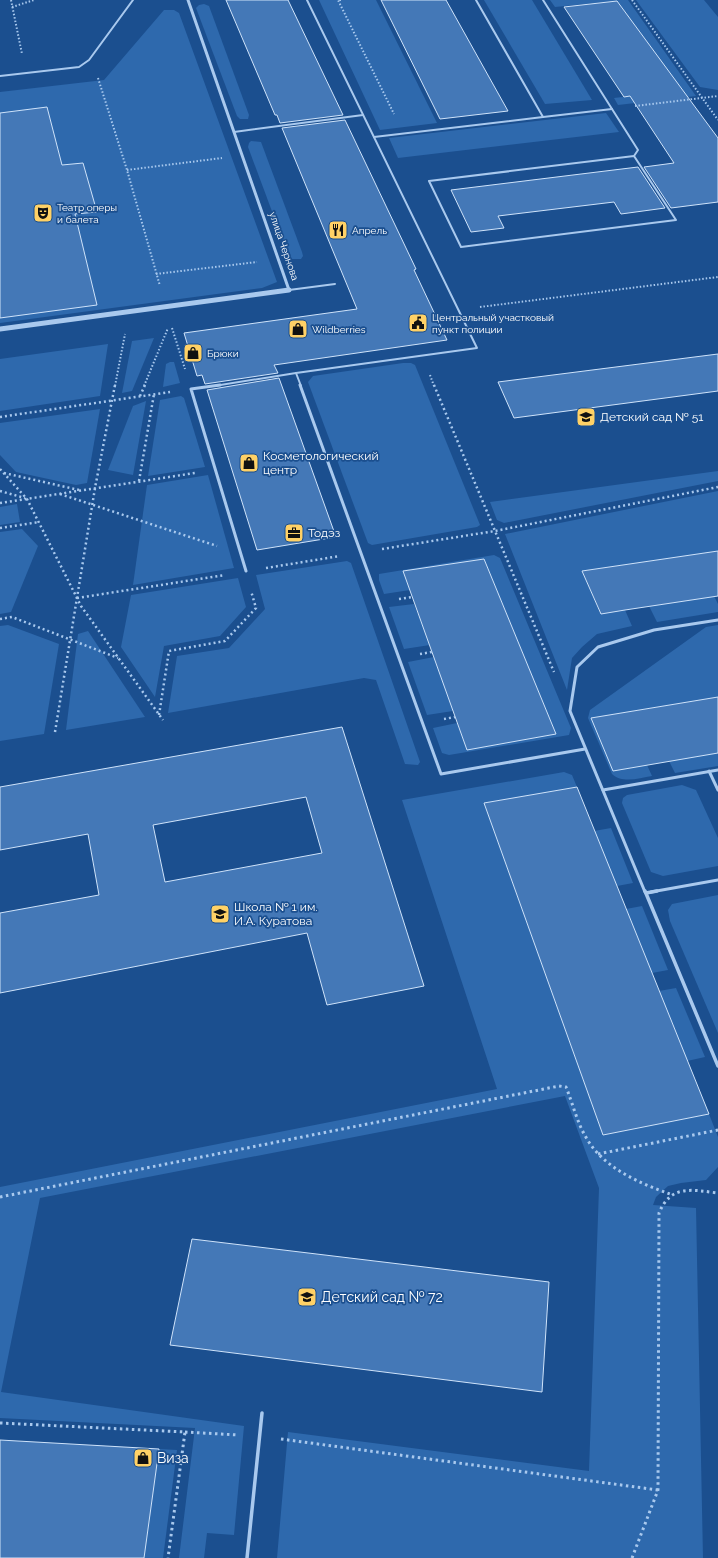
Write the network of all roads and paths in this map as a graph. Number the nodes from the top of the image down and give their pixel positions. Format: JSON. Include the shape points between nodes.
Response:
{"nodes":[{"id":1,"x":11,"y":0,"type":"edge"},
{"id":2,"x":34,"y":0,"type":"edge"},
{"id":3,"x":133,"y":0,"type":"edge"},
{"id":4,"x":188,"y":0,"type":"edge"},
{"id":5,"x":307,"y":0,"type":"edge"},
{"id":6,"x":341,"y":0,"type":"edge"},
{"id":7,"x":476,"y":0,"type":"edge"},
{"id":8,"x":543,"y":0,"type":"edge"},
{"id":9,"x":632,"y":0,"type":"edge"},
{"id":10,"x":12,"y":7,"type":"junction"},
{"id":11,"x":15,"y":56,"type":"dead end"},
{"id":12,"x":0,"y":76,"type":"edge"},
{"id":13,"x":97,"y":76,"type":"dead end"},
{"id":14,"x":718,"y":96,"type":"edge"},
{"id":15,"x":702,"y":98,"type":"junction"},
{"id":16,"x":612,"y":109,"type":"junction"},
{"id":17,"x":363,"y":115,"type":"junction"},
{"id":18,"x":543,"y":117,"type":"junction"},
{"id":19,"x":718,"y":120,"type":"edge"},
{"id":20,"x":234,"y":132,"type":"junction"},
{"id":21,"x":403,"y":133,"type":"junction"},
{"id":22,"x":374,"y":136,"type":"junction"},
{"id":23,"x":634,"y":156,"type":"junction"},
{"id":24,"x":225,"y":158,"type":"dead end"},
{"id":25,"x":127,"y":170,"type":"junction"},
{"id":26,"x":279,"y":259,"type":"junction"},
{"id":27,"x":156,"y":274,"type":"junction"},
{"id":28,"x":718,"y":277,"type":"edge"},
{"id":29,"x":335,"y":284,"type":"dead end"},
{"id":30,"x":289,"y":290,"type":"junction"},
{"id":31,"x":162,"y":292,"type":"dead end"},
{"id":32,"x":458,"y":310,"type":"junction"},
{"id":33,"x":126,"y":328,"type":"dead end"},
{"id":34,"x":0,"y":329,"type":"edge"},
{"id":35,"x":422,"y":356,"type":"junction"},
{"id":36,"x":296,"y":373,"type":"junction"},
{"id":37,"x":191,"y":389,"type":"junction"},
{"id":38,"x":154,"y":394,"type":"junction"},
{"id":39,"x":140,"y":396,"type":"junction"},
{"id":40,"x":112,"y":400,"type":"junction"},
{"id":41,"x":0,"y":417,"type":"edge"},
{"id":42,"x":0,"y":469,"type":"edge"},
{"id":43,"x":215,"y":470,"type":"junction"},
{"id":44,"x":3,"y":472,"type":"junction"},
{"id":45,"x":139,"y":481,"type":"junction"},
{"id":46,"x":718,"y":487,"type":"edge"},
{"id":47,"x":95,"y":488,"type":"junction"},
{"id":48,"x":82,"y":490,"type":"junction"},
{"id":49,"x":0,"y":491,"type":"edge"},
{"id":50,"x":60,"y":494,"type":"junction"},
{"id":51,"x":27,"y":499,"type":"junction"},
{"id":52,"x":0,"y":503,"type":"edge"},
{"id":53,"x":93,"y":505,"type":"junction"},
{"id":54,"x":39,"y":522,"type":"junction"},
{"id":55,"x":0,"y":528,"type":"edge"},
{"id":56,"x":495,"y":531,"type":"junction"},
{"id":57,"x":361,"y":552,"type":"junction"},
{"id":58,"x":240,"y":553,"type":"junction"},
{"id":59,"x":246,"y":571,"type":"junction"},
{"id":60,"x":77,"y":598,"type":"junction"},
{"id":61,"x":0,"y":619,"type":"edge"},
{"id":62,"x":718,"y":620,"type":"edge"},
{"id":63,"x":70,"y":640,"type":"junction"},
{"id":64,"x":118,"y":658,"type":"junction"},
{"id":65,"x":555,"y":675,"type":"dead end"},
{"id":66,"x":159,"y":715,"type":"junction"},
{"id":67,"x":162,"y":720,"type":"dead end"},
{"id":68,"x":55,"y":732,"type":"dead end"},
{"id":69,"x":586,"y":749,"type":"junction"},
{"id":70,"x":718,"y":770,"type":"edge"},
{"id":71,"x":709,"y":771,"type":"junction"},
{"id":72,"x":603,"y":790,"type":"junction"},
{"id":73,"x":718,"y":790,"type":"edge"},
{"id":74,"x":718,"y":880,"type":"edge"},
{"id":75,"x":646,"y":893,"type":"junction"},
{"id":76,"x":718,"y":1066,"type":"edge"},
{"id":77,"x":718,"y":1130,"type":"edge"},
{"id":78,"x":598,"y":1154,"type":"junction"},
{"id":79,"x":718,"y":1193,"type":"edge"},
{"id":80,"x":670,"y":1194,"type":"junction"},
{"id":81,"x":0,"y":1197,"type":"edge"},
{"id":82,"x":262,"y":1413,"type":"dead end"},
{"id":83,"x":0,"y":1423,"type":"edge"},
{"id":84,"x":185,"y":1432,"type":"junction"},
{"id":85,"x":258,"y":1436,"type":"junction"},
{"id":86,"x":658,"y":1490,"type":"junction"},
{"id":87,"x":168,"y":1558,"type":"edge"},
{"id":88,"x":247,"y":1558,"type":"edge"},
{"id":89,"x":632,"y":1558,"type":"edge"}],
"edges":[{"from":1,"to":10,"type":"path"},
{"from":2,"to":10,"type":"path"},
{"from":3,"to":12,"type":"lane","via":[[89,60],[79,66]]},
{"from":4,"to":20,"type":"street","name":"улица Чернова"},
{"from":5,"to":17,"type":"lane"},
{"from":6,"to":21,"type":"path","via":[[338,0]]},
{"from":7,"to":18,"type":"lane"},
{"from":8,"to":16,"type":"lane"},
{"from":9,"to":15,"type":"path"},
{"from":10,"to":11,"type":"path","via":[[23,55]]},
{"from":13,"to":25,"type":"path"},
{"from":14,"to":15,"type":"path"},
{"from":15,"to":16,"type":"path"},
{"from":15,"to":19,"type":"path"},
{"from":16,"to":18,"type":"lane"},
{"from":16,"to":23,"type":"lane","via":[[638,150]]},
{"from":17,"to":20,"type":"lane"},
{"from":17,"to":22,"type":"lane"},
{"from":18,"to":21,"type":"lane"},
{"from":20,"to":26,"type":"street","name":"улица Чернова"},
{"from":21,"to":22,"type":"lane"},
{"from":22,"to":32,"type":"lane"},
{"from":23,"to":23,"type":"lane","via":[[508,171],[429,181],[461,247],[676,220]]},
{"from":24,"to":25,"type":"path"},
{"from":25,"to":27,"type":"path"},
{"from":26,"to":27,"type":"path"},
{"from":26,"to":30,"type":"street","name":"улица Чернова"},
{"from":27,"to":31,"type":"path"},
{"from":28,"to":32,"type":"path"},
{"from":29,"to":30,"type":"lane"},
{"from":30,"to":34,"type":"street","name":"улица Чернова"},
{"from":32,"to":35,"type":"lane","via":[[477,348]]},
{"from":33,"to":40,"type":"path"},
{"from":35,"to":36,"type":"lane"},
{"from":35,"to":56,"type":"path"},
{"from":36,"to":37,"type":"lane"},
{"from":36,"to":57,"type":"lane"},
{"from":37,"to":38,"type":"path"},
{"from":37,"to":39,"type":"path","via":[[170,322]]},
{"from":37,"to":43,"type":"lane"},
{"from":38,"to":39,"type":"path"},
{"from":38,"to":45,"type":"path"},
{"from":39,"to":40,"type":"path"},
{"from":40,"to":41,"type":"path"},
{"from":40,"to":47,"type":"path"},
{"from":42,"to":44,"type":"path"},
{"from":43,"to":45,"type":"path"},
{"from":43,"to":58,"type":"lane"},
{"from":44,"to":48,"type":"path"},
{"from":44,"to":51,"type":"path"},
{"from":45,"to":47,"type":"path"},
{"from":46,"to":56,"type":"path"},
{"from":47,"to":48,"type":"path"},
{"from":47,"to":53,"type":"path"},
{"from":48,"to":50,"type":"path"},
{"from":49,"to":51,"type":"path"},
{"from":50,"to":51,"type":"path"},
{"from":50,"to":53,"type":"path"},
{"from":51,"to":52,"type":"path"},
{"from":51,"to":54,"type":"path"},
{"from":53,"to":58,"type":"path"},
{"from":53,"to":60,"type":"path"},
{"from":54,"to":55,"type":"path"},
{"from":54,"to":60,"type":"path"},
{"from":56,"to":57,"type":"path"},
{"from":56,"to":65,"type":"path"},
{"from":57,"to":59,"type":"path"},
{"from":57,"to":69,"type":"lane","via":[[441,774]]},
{"from":58,"to":59,"type":"lane"},
{"from":59,"to":60,"type":"path"},
{"from":59,"to":66,"type":"path","via":[[256,608],[225,641],[169,651]]},
{"from":60,"to":63,"type":"path"},
{"from":60,"to":64,"type":"path"},
{"from":61,"to":63,"type":"path","via":[[12,617]]},
{"from":62,"to":69,"type":"lane","via":[[654,630],[598,647],[577,667],[570,711]]},
{"from":63,"to":64,"type":"path"},
{"from":63,"to":68,"type":"path"},
{"from":64,"to":66,"type":"path"},
{"from":66,"to":67,"type":"path"},
{"from":69,"to":72,"type":"lane"},
{"from":70,"to":71,"type":"lane"},
{"from":71,"to":72,"type":"lane"},
{"from":71,"to":73,"type":"lane"},
{"from":72,"to":75,"type":"lane"},
{"from":74,"to":75,"type":"lane"},
{"from":75,"to":76,"type":"lane"},
{"from":77,"to":78,"type":"path"},
{"from":78,"to":80,"type":"path","via":[[628,1175]]},
{"from":78,"to":81,"type":"path","via":[[587,1139],[566,1088],[559,1086]]},
{"from":79,"to":80,"type":"path","via":[[685,1191]]},
{"from":80,"to":86,"type":"path","via":[[662,1201],[659,1213]]},
{"from":82,"to":85,"type":"lane"},
{"from":83,"to":84,"type":"path"},
{"from":84,"to":85,"type":"path"},
{"from":84,"to":87,"type":"path"},
{"from":85,"to":86,"type":"path"},
{"from":85,"to":88,"type":"lane"},
{"from":86,"to":89,"type":"path"}]}
